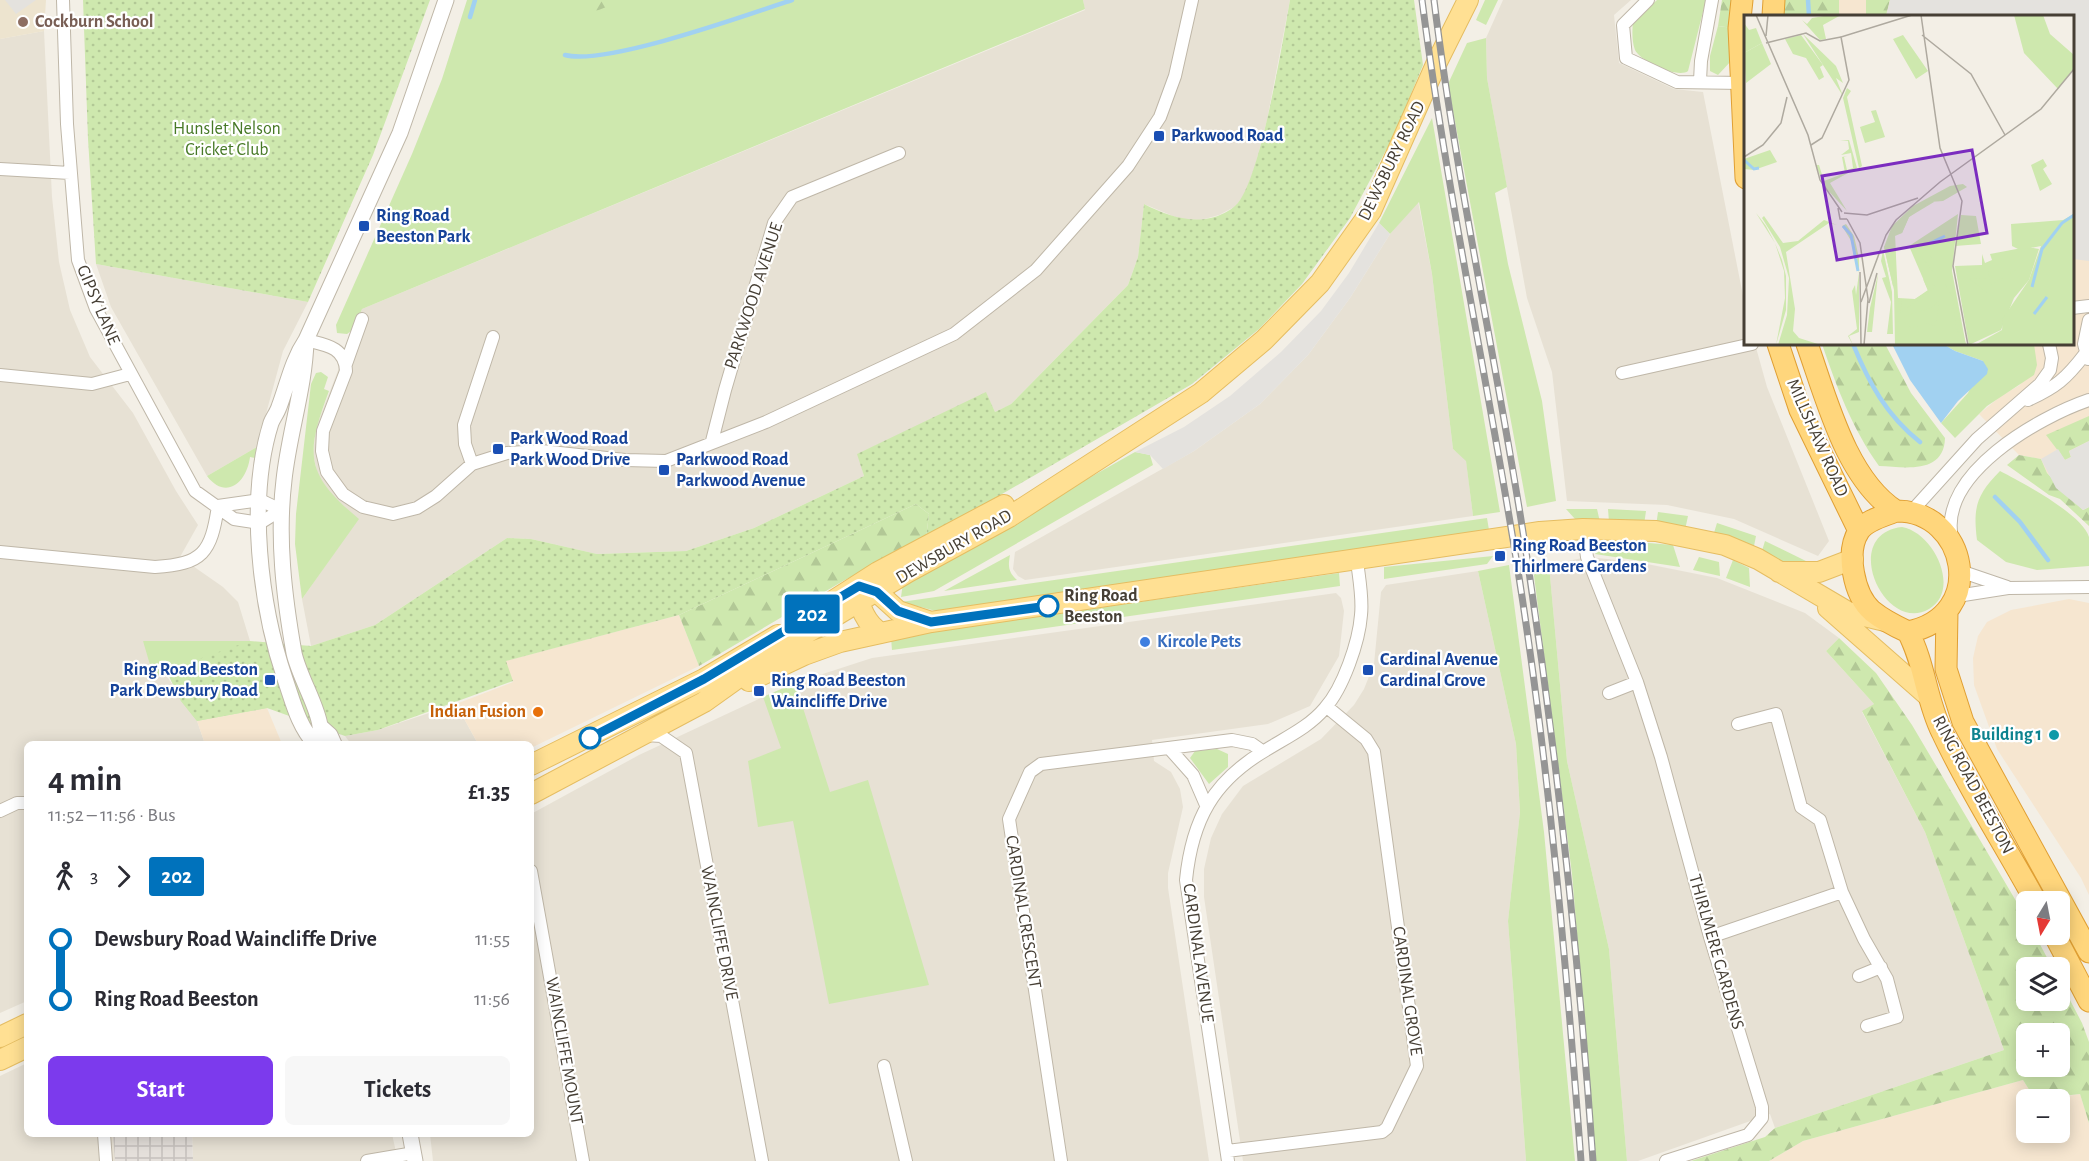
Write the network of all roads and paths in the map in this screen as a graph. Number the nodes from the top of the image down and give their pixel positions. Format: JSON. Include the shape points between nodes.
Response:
{"nodes":[{"id":1,"x":63,"y":0,"type":"edge"},
{"id":2,"x":446,"y":0,"type":"edge"},
{"id":3,"x":1192,"y":0,"type":"edge"},
{"id":4,"x":1468,"y":0,"type":"edge"},
{"id":5,"x":1648,"y":0,"type":"edge"},
{"id":6,"x":1712,"y":0,"type":"edge"},
{"id":7,"x":1742,"y":0,"type":"edge"},
{"id":8,"x":1774,"y":0,"type":"edge"},
{"id":9,"x":1773,"y":15,"type":"edge"},
{"id":10,"x":1700,"y":81,"type":"junction"},
{"id":11,"x":1742,"y":83,"type":"junction"},
{"id":12,"x":1744,"y":130,"type":"edge"},
{"id":13,"x":899,"y":153,"type":"dead end"},
{"id":14,"x":0,"y":169,"type":"edge"},
{"id":15,"x":70,"y":172,"type":"junction"},
{"id":16,"x":2089,"y":306,"type":"edge"},
{"id":17,"x":2074,"y":308,"type":"edge"},
{"id":18,"x":362,"y":319,"type":"dead end"},
{"id":19,"x":2089,"y":320,"type":"edge"},
{"id":20,"x":2074,"y":336,"type":"edge"},
{"id":21,"x":493,"y":337,"type":"dead end"},
{"id":22,"x":306,"y":340,"type":"junction"},
{"id":23,"x":1748,"y":345,"type":"edge"},
{"id":24,"x":1778,"y":345,"type":"edge"},
{"id":25,"x":1807,"y":345,"type":"edge"},
{"id":26,"x":2049,"y":345,"type":"edge"},
{"id":27,"x":2086,"y":353,"type":"edge"},
{"id":28,"x":346,"y":364,"type":"junction"},
{"id":29,"x":1622,"y":373,"type":"dead end"},
{"id":30,"x":130,"y":374,"type":"junction"},
{"id":31,"x":0,"y":375,"type":"edge"},
{"id":32,"x":2089,"y":400,"type":"edge"},
{"id":33,"x":2013,"y":407,"type":"junction"},
{"id":34,"x":712,"y":441,"type":"junction"},
{"id":35,"x":472,"y":464,"type":"junction"},
{"id":36,"x":260,"y":500,"type":"junction"},
{"id":37,"x":218,"y":506,"type":"junction"},
{"id":38,"x":281,"y":510,"type":"junction"},
{"id":39,"x":1904,"y":511,"type":"junction"},
{"id":40,"x":260,"y":523,"type":"junction"},
{"id":41,"x":1583,"y":529,"type":"junction"},
{"id":42,"x":1859,"y":531,"type":"junction"},
{"id":43,"x":1954,"y":548,"type":"junction"},
{"id":44,"x":0,"y":552,"type":"edge"},
{"id":45,"x":1853,"y":558,"type":"junction"},
{"id":46,"x":1357,"y":561,"type":"junction"},
{"id":47,"x":1960,"y":571,"type":"junction"},
{"id":48,"x":1776,"y":572,"type":"junction"},
{"id":49,"x":2089,"y":587,"type":"edge"},
{"id":50,"x":2008,"y":588,"type":"junction"},
{"id":51,"x":865,"y":594,"type":"junction"},
{"id":52,"x":1818,"y":596,"type":"junction"},
{"id":53,"x":1952,"y":604,"type":"junction"},
{"id":54,"x":1885,"y":621,"type":"junction"},
{"id":55,"x":931,"y":622,"type":"junction"},
{"id":56,"x":1908,"y":632,"type":"junction"},
{"id":57,"x":881,"y":633,"type":"junction"},
{"id":58,"x":1637,"y":682,"type":"junction"},
{"id":59,"x":1609,"y":693,"type":"dead end"},
{"id":60,"x":1928,"y":695,"type":"junction"},
{"id":61,"x":704,"y":702,"type":"junction"},
{"id":62,"x":1327,"y":707,"type":"junction"},
{"id":63,"x":1738,"y":724,"type":"dead end"},
{"id":64,"x":320,"y":726,"type":"junction"},
{"id":65,"x":642,"y":735,"type":"junction"},
{"id":66,"x":313,"y":741,"type":"edge"},
{"id":67,"x":317,"y":741,"type":"edge"},
{"id":68,"x":333,"y":741,"type":"edge"},
{"id":69,"x":1169,"y":748,"type":"junction"},
{"id":70,"x":1263,"y":751,"type":"junction"},
{"id":71,"x":534,"y":764,"type":"edge"},
{"id":72,"x":534,"y":792,"type":"edge"},
{"id":73,"x":24,"y":803,"type":"edge"},
{"id":74,"x":1206,"y":805,"type":"junction"},
{"id":75,"x":0,"y":811,"type":"edge"},
{"id":76,"x":534,"y":887,"type":"edge"},
{"id":77,"x":2030,"y":891,"type":"edge"},
{"id":78,"x":1842,"y":892,"type":"junction"},
{"id":79,"x":1710,"y":937,"type":"junction"},
{"id":80,"x":2060,"y":945,"type":"edge"},
{"id":81,"x":2089,"y":952,"type":"edge"},
{"id":82,"x":1881,"y":967,"type":"junction"},
{"id":83,"x":1859,"y":976,"type":"dead end"},
{"id":84,"x":2089,"y":1001,"type":"edge"},
{"id":85,"x":24,"y":1025,"type":"edge"},
{"id":86,"x":1867,"y":1026,"type":"dead end"},
{"id":87,"x":0,"y":1036,"type":"edge"},
{"id":88,"x":24,"y":1048,"type":"edge"},
{"id":89,"x":0,"y":1059,"type":"edge"},
{"id":90,"x":884,"y":1066,"type":"dead end"},
{"id":91,"x":104,"y":1137,"type":"edge"},
{"id":92,"x":411,"y":1137,"type":"edge"},
{"id":93,"x":1228,"y":1156,"type":"edge"},
{"id":94,"x":415,"y":1157,"type":"edge"},
{"id":95,"x":106,"y":1161,"type":"edge"},
{"id":96,"x":367,"y":1161,"type":"edge"},
{"id":97,"x":584,"y":1161,"type":"edge"},
{"id":98,"x":762,"y":1161,"type":"edge"},
{"id":99,"x":906,"y":1161,"type":"edge"},
{"id":100,"x":1061,"y":1161,"type":"edge"},
{"id":101,"x":1666,"y":1161,"type":"edge"}],
"edges":[{"from":1,"to":15,"type":"street","name":"GIPSY LANE"},
{"from":2,"to":22,"type":"street","via":[[400,133]]},
{"from":3,"to":34,"type":"street","via":[[1175,76],[1160,117],[1128,166],[1036,270],[954,334],[766,422]]},
{"from":4,"to":51,"type":"main road","name":"DEWSBURY ROAD","via":[[1371,211],[1320,283],[1264,340],[1201,393],[1095,460],[878,572]]},
{"from":5,"to":10,"type":"street","via":[[1623,25],[1626,58],[1677,82]]},
{"from":6,"to":10,"type":"street"},
{"from":7,"to":11,"type":"highway"},
{"from":8,"to":9,"type":"highway"},
{"from":10,"to":11,"type":"street"},
{"from":11,"to":12,"type":"highway"},
{"from":13,"to":34,"type":"street","name":"PARKWOOD AVENUE","via":[[792,197],[774,223]]},
{"from":14,"to":15,"type":"street"},
{"from":15,"to":30,"type":"street","name":"GIPSY LANE","via":[[78,260],[96,309]]},
{"from":16,"to":17,"type":"street"},
{"from":18,"to":28,"type":"street"},
{"from":19,"to":27,"type":"street"},
{"from":20,"to":27,"type":"street"},
{"from":21,"to":35,"type":"street","via":[[464,425]]},
{"from":22,"to":28,"type":"street","via":[[331,346],[342,354]]},
{"from":22,"to":36,"type":"street","via":[[294,358],[272,422]]},
{"from":22,"to":38,"type":"street"},
{"from":23,"to":29,"type":"street"},
{"from":24,"to":42,"type":"highway","name":"MILLSHAW ROAD","via":[[1811,435]]},
{"from":25,"to":39,"type":"highway","name":"MILLSHAW ROAD","via":[[1858,474],[1882,502]]},
{"from":26,"to":33,"type":"street","via":[[2050,370]]},
{"from":27,"to":33,"type":"street","via":[[2053,390]]},
{"from":28,"to":35,"type":"street","via":[[323,431],[322,451],[327,472],[343,494],[363,507],[393,514],[417,507],[435,496]]},
{"from":30,"to":31,"type":"street","via":[[92,384]]},
{"from":30,"to":37,"type":"street","name":"GIPSY LANE","via":[[195,491]]},
{"from":32,"to":43,"type":"street","via":[[2049,416],[1990,458],[1957,500],[1949,527]]},
{"from":33,"to":39,"type":"street"},
{"from":34,"to":35,"type":"street","via":[[666,461],[542,451],[507,453]]},
{"from":36,"to":37,"type":"street"},
{"from":36,"to":38,"type":"street"},
{"from":36,"to":40,"type":"street"},
{"from":37,"to":40,"type":"street","name":"GIPSY LANE","via":[[234,519]]},
{"from":37,"to":44,"type":"street","via":[[214,537],[200,556],[178,565],[155,567]]},
{"from":38,"to":40,"type":"street"},
{"from":38,"to":64,"type":"street","via":[[281,553],[295,654]]},
{"from":39,"to":42,"type":"highway","via":[[1871,522]]},
{"from":39,"to":43,"type":"highway","via":[[1930,520]]},
{"from":40,"to":66,"type":"street","via":[[261,576],[277,657],[302,729]]},
{"from":41,"to":46,"type":"main road","via":[[1540,532]]},
{"from":41,"to":48,"type":"main road","via":[[1656,531],[1716,543],[1758,559]]},
{"from":41,"to":58,"type":"street","name":"THIRLMERE GARDENS","via":[[1587,557]]},
{"from":42,"to":45,"type":"highway"},
{"from":43,"to":47,"type":"highway"},
{"from":45,"to":48,"type":"main road","via":[[1819,572]]},
{"from":45,"to":54,"type":"highway","via":[[1861,595],[1869,609]]},
{"from":46,"to":55,"type":"main road"},
{"from":46,"to":62,"type":"street","name":"CARDINAL AVENUE","via":[[1361,616],[1349,666]]},
{"from":47,"to":50,"type":"street"},
{"from":47,"to":53,"type":"highway"},
{"from":48,"to":52,"type":"main road"},
{"from":49,"to":50,"type":"street"},
{"from":50,"to":53,"type":"street"},
{"from":51,"to":55,"type":"main road"},
{"from":51,"to":57,"type":"main road","via":[[873,628]]},
{"from":51,"to":61,"type":"main road","name":"DEWSBURY ROAD"},
{"from":51,"to":71,"type":"main road","name":"DEWSBURY ROAD"},
{"from":52,"to":54,"type":"main road","via":[[1848,612]]},
{"from":52,"to":60,"type":"main road","via":[[1831,612]]},
{"from":53,"to":56,"type":"highway","via":[[1935,624]]},
{"from":53,"to":81,"type":"highway","name":"RING ROAD BEESTON","via":[[1946,669],[1963,722]]},
{"from":54,"to":56,"type":"highway"},
{"from":55,"to":57,"type":"main road"},
{"from":56,"to":60,"type":"highway","name":"RING ROAD BEESTON","via":[[1919,654]]},
{"from":57,"to":61,"type":"main road","via":[[804,655]]},
{"from":58,"to":59,"type":"street"},
{"from":58,"to":79,"type":"street","name":"THIRLMERE GARDENS"},
{"from":60,"to":77,"type":"highway","name":"RING ROAD BEESTON","via":[[1941,731]]},
{"from":61,"to":65,"type":"main road","name":"DEWSBURY ROAD"},
{"from":62,"to":70,"type":"street","name":"CARDINAL AVENUE","via":[[1307,726]]},
{"from":62,"to":93,"type":"street","name":"CARDINAL GROVE","via":[[1366,740],[1374,752],[1416,1073],[1382,1132]]},
{"from":63,"to":78,"type":"street","via":[[1776,714],[1801,807],[1820,820]]},
{"from":64,"to":67,"type":"street"},
{"from":64,"to":68,"type":"street"},
{"from":65,"to":72,"type":"main road","name":"DEWSBURY ROAD"},
{"from":65,"to":98,"type":"street","name":"WAINCLIFFE DRIVE","via":[[661,736],[686,753]]},
{"from":69,"to":70,"type":"street","name":"CARDINAL CRESCENT","via":[[1232,740]]},
{"from":69,"to":74,"type":"street","via":[[1193,775]]},
{"from":69,"to":100,"type":"street","name":"CARDINAL CRESCENT","via":[[1041,764],[1030,772],[1010,814]]},
{"from":70,"to":74,"type":"street","name":"CARDINAL AVENUE","via":[[1227,779]]},
{"from":73,"to":75,"type":"street"},
{"from":74,"to":93,"type":"street","name":"CARDINAL AVENUE","via":[[1193,834],[1186,880]]},
{"from":76,"to":97,"type":"street","name":"WAINCLIFFE MOUNT"},
{"from":78,"to":79,"type":"street"},
{"from":78,"to":82,"type":"street"},
{"from":79,"to":101,"type":"street","name":"THIRLMERE GARDENS","via":[[1762,1107],[1762,1118],[1748,1135]]},
{"from":80,"to":84,"type":"highway"},
{"from":82,"to":83,"type":"street"},
{"from":82,"to":86,"type":"street","via":[[1897,1017]]},
{"from":85,"to":87,"type":"main road"},
{"from":88,"to":89,"type":"main road"},
{"from":90,"to":99,"type":"street"},
{"from":91,"to":95,"type":"street"},
{"from":92,"to":94,"type":"street"},
{"from":94,"to":96,"type":"street"}]}
